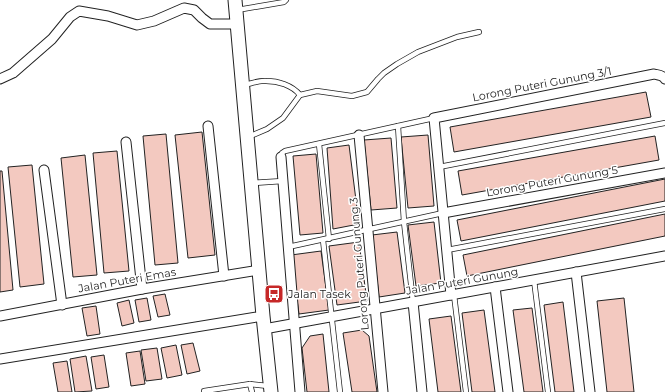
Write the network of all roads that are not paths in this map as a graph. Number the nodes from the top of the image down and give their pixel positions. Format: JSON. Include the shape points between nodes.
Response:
{"nodes":[{"id":1,"x":286,"y":0,"type":"edge"},
{"id":2,"x":235,"y":5,"type":"edge"},
{"id":3,"x":237,"y":24,"type":"junction"},
{"id":4,"x":479,"y":32,"type":"dead end"},
{"id":5,"x":665,"y":77,"type":"edge"},
{"id":6,"x":0,"y":79,"type":"edge"},
{"id":7,"x":242,"y":85,"type":"junction"},
{"id":8,"x":300,"y":95,"type":"junction"},
{"id":9,"x":434,"y":118,"type":"junction"},
{"id":10,"x":665,"y":123,"type":"edge"},
{"id":11,"x":208,"y":126,"type":"dead end"},
{"id":12,"x":398,"y":126,"type":"junction"},
{"id":13,"x":359,"y":135,"type":"junction"},
{"id":14,"x":247,"y":138,"type":"junction"},
{"id":15,"x":126,"y":142,"type":"dead end"},
{"id":16,"x":319,"y":144,"type":"junction"},
{"id":17,"x":281,"y":157,"type":"joint"},
{"id":18,"x":439,"y":167,"type":"junction"},
{"id":19,"x":44,"y":170,"type":"dead end"},
{"id":20,"x":665,"y":173,"type":"edge"},
{"id":21,"x":283,"y":181,"type":"junction"},
{"id":22,"x":251,"y":183,"type":"junction"},
{"id":23,"x":665,"y":209,"type":"edge"},
{"id":24,"x":443,"y":213,"type":"junction"},
{"id":25,"x":404,"y":222,"type":"junction"},
{"id":26,"x":368,"y":230,"type":"junction"},
{"id":27,"x":328,"y":239,"type":"junction"},
{"id":28,"x":323,"y":240,"type":"junction"},
{"id":29,"x":288,"y":247,"type":"junction"},
{"id":30,"x":447,"y":250,"type":"junction"},
{"id":31,"x":665,"y":256,"type":"edge"},
{"id":32,"x":258,"y":270,"type":"junction"},
{"id":33,"x":576,"y":272,"type":"junction"},
{"id":34,"x":224,"y":276,"type":"junction"},
{"id":35,"x":534,"y":280,"type":"junction"},
{"id":36,"x":495,"y":287,"type":"junction"},
{"id":37,"x":142,"y":289,"type":"junction"},
{"id":38,"x":452,"y":295,"type":"junction"},
{"id":39,"x":413,"y":302,"type":"junction"},
{"id":40,"x":62,"y":304,"type":"junction"},
{"id":41,"x":375,"y":309,"type":"junction"},
{"id":42,"x":0,"y":316,"type":"edge"},
{"id":43,"x":263,"y":316,"type":"junction"},
{"id":44,"x":331,"y":317,"type":"junction"},
{"id":45,"x":295,"y":324,"type":"junction"},
{"id":46,"x":264,"y":329,"type":"junction"},
{"id":47,"x":0,"y":360,"type":"edge"},
{"id":48,"x":250,"y":384,"type":"junction"},
{"id":49,"x":270,"y":389,"type":"edge"},
{"id":50,"x":204,"y":391,"type":"edge"},
{"id":51,"x":252,"y":392,"type":"edge"},
{"id":52,"x":300,"y":392,"type":"edge"},
{"id":53,"x":340,"y":392,"type":"edge"},
{"id":54,"x":383,"y":392,"type":"edge"},
{"id":55,"x":422,"y":392,"type":"edge"},
{"id":56,"x":466,"y":392,"type":"edge"},
{"id":57,"x":508,"y":392,"type":"edge"},
{"id":58,"x":548,"y":392,"type":"edge"},
{"id":59,"x":590,"y":392,"type":"edge"}],
"edges":[{"from":1,"to":2,"type":"lane","via":[[278,3]]},
{"from":2,"to":3,"type":"main road"},
{"from":3,"to":6,"type":"street","via":[[210,24],[194,10],[184,8],[154,21],[137,25],[80,11],[70,17],[52,39],[12,73]]},
{"from":3,"to":7,"type":"main road"},
{"from":4,"to":8,"type":"lane","via":[[457,37],[418,52],[384,74],[367,92],[352,96],[317,91]]},
{"from":5,"to":9,"type":"street","name":"Lorong Puteri Gunung 3/1","via":[[654,74]]},
{"from":7,"to":8,"type":"lane","via":[[264,80],[285,84]]},
{"from":7,"to":14,"type":"main road"},
{"from":8,"to":14,"type":"lane","via":[[283,118]]},
{"from":9,"to":12,"type":"lane"},
{"from":9,"to":18,"type":"street"},
{"from":10,"to":18,"type":"lane"},
{"from":11,"to":34,"type":"street"},
{"from":12,"to":13,"type":"lane"},
{"from":12,"to":25,"type":"lane"},
{"from":13,"to":16,"type":"lane"},
{"from":13,"to":26,"type":"street","name":"Lorong Puteri Gunung 3"},
{"from":14,"to":22,"type":"main road"},
{"from":15,"to":37,"type":"street"},
{"from":16,"to":17,"type":"lane","via":[[285,151]]},
{"from":16,"to":27,"type":"lane"},
{"from":17,"to":21,"type":"street"},
{"from":18,"to":24,"type":"street"},
{"from":19,"to":40,"type":"street"},
{"from":20,"to":24,"type":"street","name":"Lorong Puteri Gunung 5"},
{"from":21,"to":22,"type":"lane"},
{"from":21,"to":29,"type":"street"},
{"from":22,"to":32,"type":"main road"},
{"from":23,"to":30,"type":"lane"},
{"from":24,"to":25,"type":"lane"},
{"from":24,"to":30,"type":"street"},
{"from":25,"to":26,"type":"lane"},
{"from":25,"to":39,"type":"lane"},
{"from":26,"to":27,"type":"lane"},
{"from":26,"to":41,"type":"street","name":"Lorong Puteri Gunung 3"},
{"from":27,"to":28,"type":"lane"},
{"from":28,"to":29,"type":"lane"},
{"from":28,"to":44,"type":"lane"},
{"from":29,"to":45,"type":"street"},
{"from":30,"to":38,"type":"street"},
{"from":31,"to":33,"type":"street","name":"Jalan Puteri Gunung"},
{"from":32,"to":34,"type":"street","name":"Jalan Puteri Emas"},
{"from":32,"to":43,"type":"main road"},
{"from":33,"to":35,"type":"street","name":"Jalan Puteri Gunung"},
{"from":33,"to":59,"type":"street"},
{"from":34,"to":37,"type":"street","name":"Jalan Puteri Emas"},
{"from":35,"to":36,"type":"street","name":"Jalan Puteri Gunung"},
{"from":35,"to":58,"type":"lane"},
{"from":36,"to":38,"type":"street","name":"Jalan Puteri Gunung"},
{"from":36,"to":57,"type":"street"},
{"from":37,"to":40,"type":"street","name":"Jalan Puteri Emas"},
{"from":38,"to":39,"type":"street","name":"Jalan Puteri Gunung"},
{"from":38,"to":56,"type":"lane"},
{"from":39,"to":41,"type":"street","name":"Jalan Puteri Gunung"},
{"from":39,"to":55,"type":"street"},
{"from":40,"to":42,"type":"street","name":"Jalan Puteri Emas"},
{"from":41,"to":44,"type":"street","name":"Jalan Puteri Gunung"},
{"from":41,"to":54,"type":"street","name":"Lorong Puteri Gunung 3"},
{"from":43,"to":46,"type":"main road"},
{"from":43,"to":47,"type":"street"},
{"from":44,"to":45,"type":"street","name":"Jalan Puteri Gunung"},
{"from":44,"to":53,"type":"lane"},
{"from":45,"to":46,"type":"street","name":"Jalan Puteri Gunung"},
{"from":45,"to":52,"type":"street"},
{"from":46,"to":49,"type":"main road"},
{"from":48,"to":49,"type":"lane"},
{"from":48,"to":50,"type":"lane"},
{"from":48,"to":51,"type":"lane"}]}
